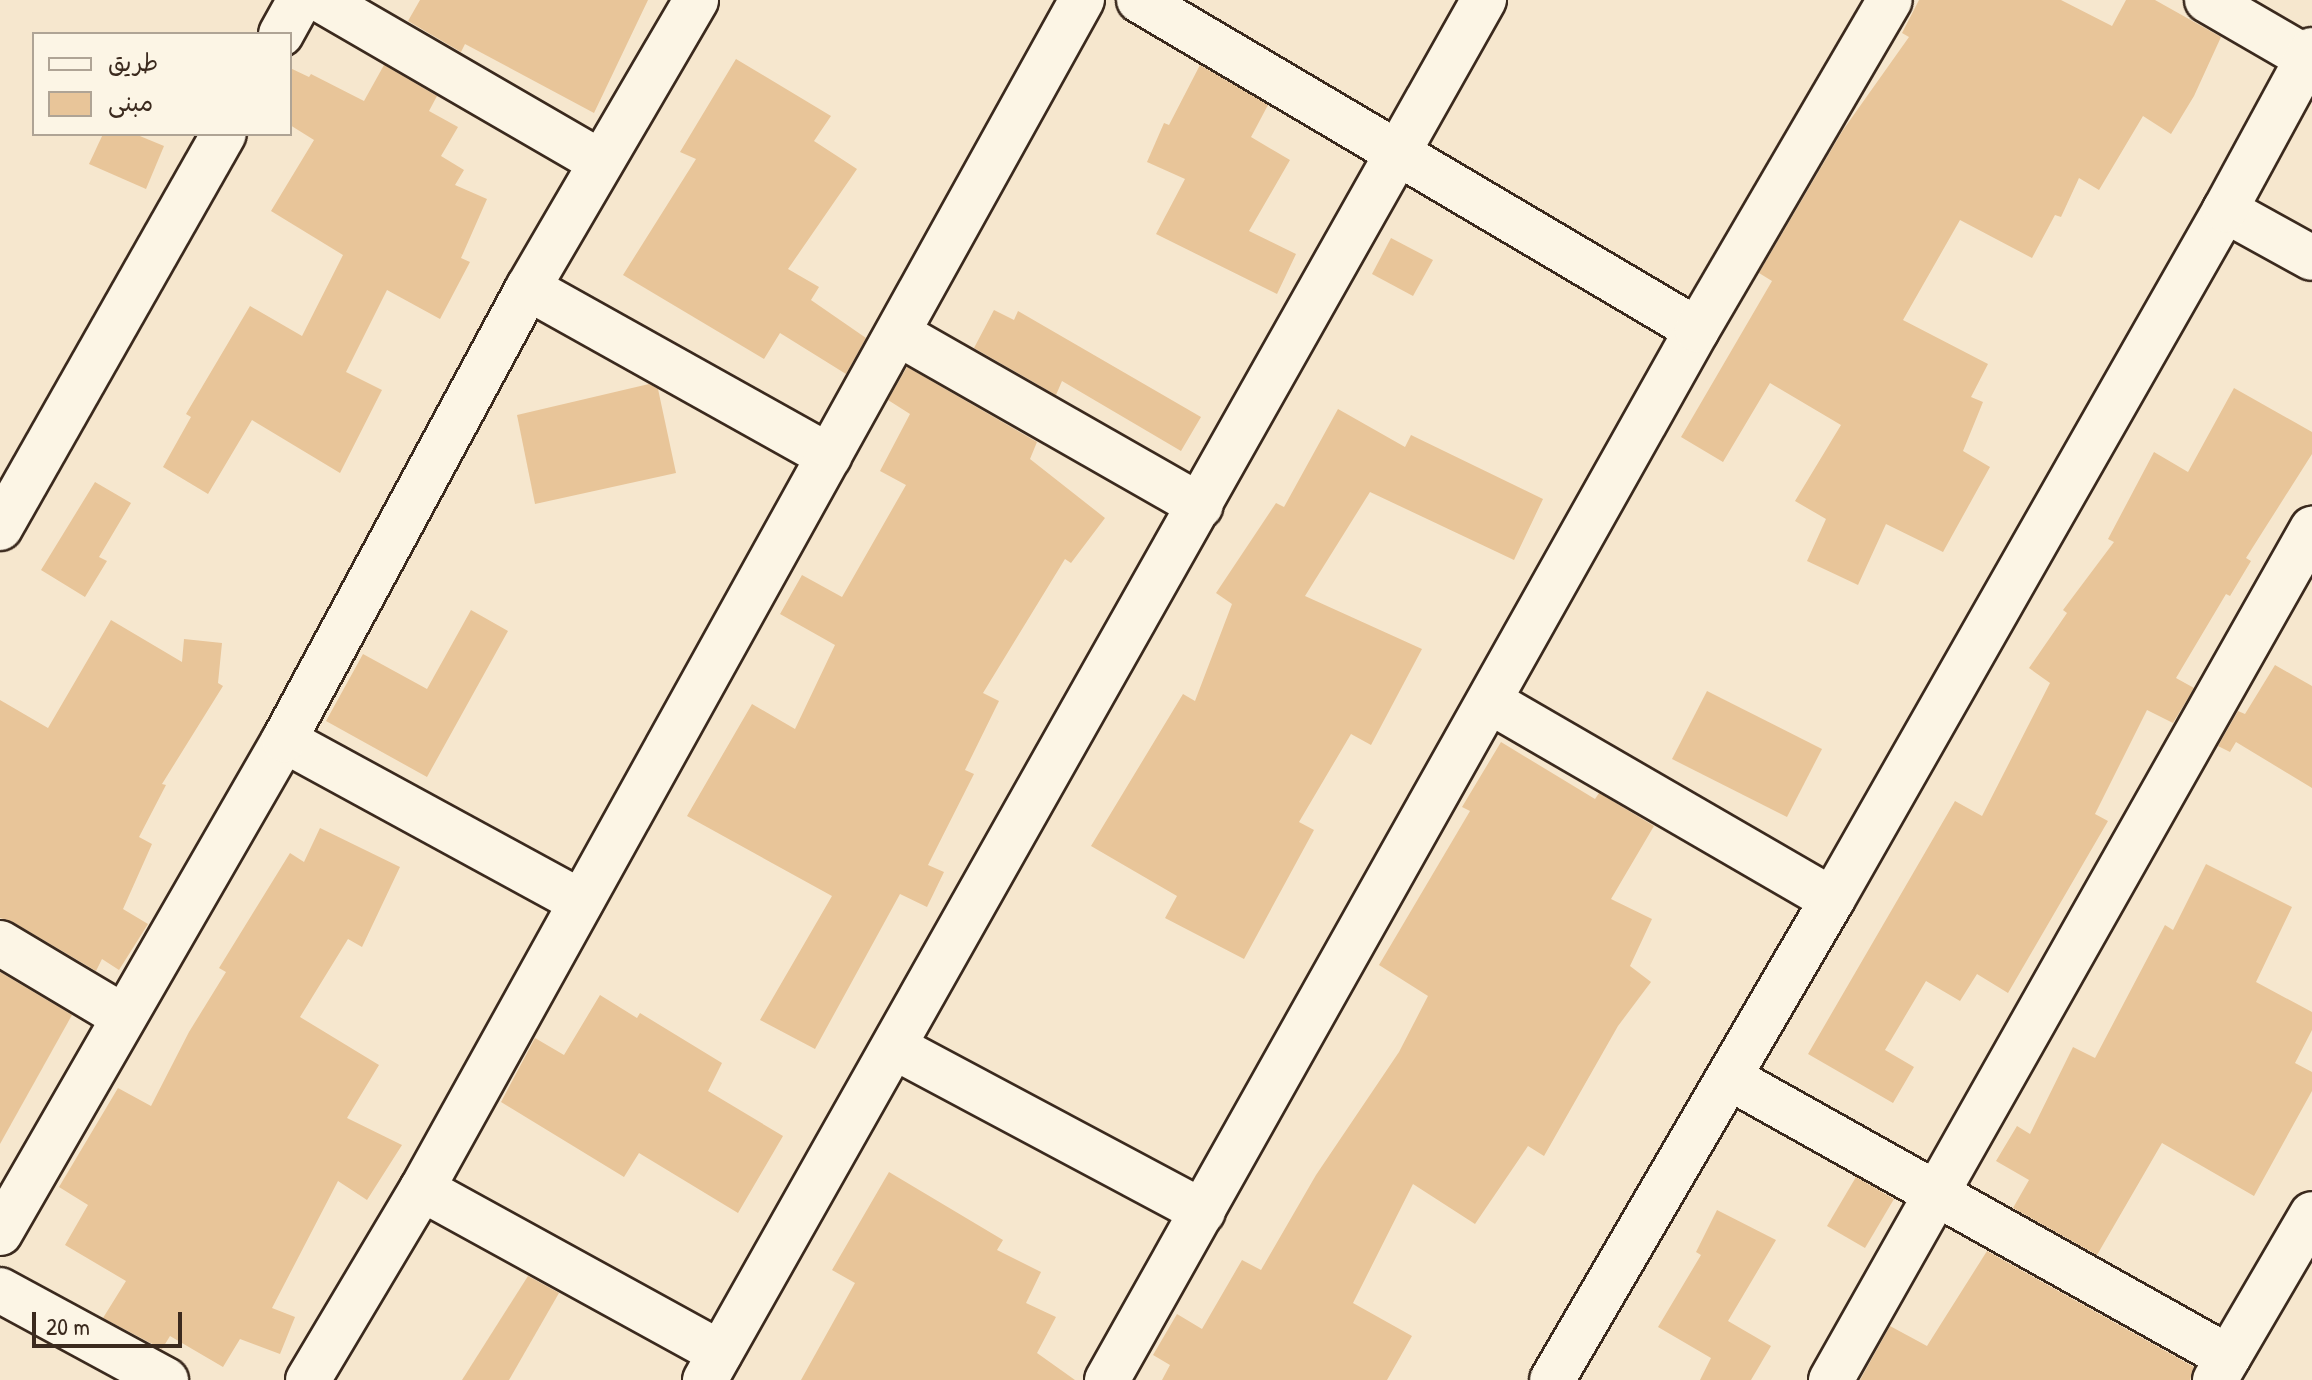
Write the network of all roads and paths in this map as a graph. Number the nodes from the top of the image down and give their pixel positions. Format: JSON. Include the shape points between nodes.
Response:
{"nodes":[{"id":1,"x":300,"y":0,"type":"edge"},
{"id":2,"x":321,"y":0,"type":"edge"},
{"id":3,"x":696,"y":0,"type":"edge"},
{"id":4,"x":1082,"y":0,"type":"edge"},
{"id":5,"x":1139,"y":0,"type":"edge"},
{"id":6,"x":1484,"y":0,"type":"edge"},
{"id":7,"x":1890,"y":0,"type":"edge"},
{"id":8,"x":2207,"y":0,"type":"edge"},
{"id":9,"x":282,"y":32,"type":"edge"},
{"id":10,"x":2310,"y":54,"type":"edge"},
{"id":11,"x":223,"y":136,"type":"edge"},
{"id":12,"x":1398,"y":154,"type":"junction"},
{"id":13,"x":601,"y":162,"type":"junction"},
{"id":14,"x":2225,"y":210,"type":"junction"},
{"id":15,"x":2312,"y":258,"type":"edge"},
{"id":16,"x":528,"y":288,"type":"junction"},
{"id":17,"x":1697,"y":330,"type":"junction"},
{"id":18,"x":899,"y":334,"type":"junction"},
{"id":19,"x":829,"y":456,"type":"junction"},
{"id":20,"x":1200,"y":506,"type":"junction"},
{"id":21,"x":4,"y":510,"type":"edge"},
{"id":22,"x":2312,"y":529,"type":"edge"},
{"id":23,"x":1491,"y":702,"type":"junction"},
{"id":24,"x":284,"y":740,"type":"junction"},
{"id":25,"x":1832,"y":900,"type":"junction"},
{"id":26,"x":581,"y":902,"type":"junction"},
{"id":27,"x":0,"y":943,"type":"edge"},
{"id":28,"x":124,"y":1017,"type":"junction"},
{"id":29,"x":894,"y":1047,"type":"junction"},
{"id":30,"x":1730,"y":1078,"type":"junction"},
{"id":31,"x":422,"y":1189,"type":"junction"},
{"id":32,"x":1939,"y":1192,"type":"junction"},
{"id":33,"x":1203,"y":1212,"type":"junction"},
{"id":34,"x":2312,"y":1214,"type":"edge"},
{"id":35,"x":0,"y":1233,"type":"edge"},
{"id":36,"x":0,"y":1290,"type":"edge"},
{"id":37,"x":712,"y":1366,"type":"edge"},
{"id":38,"x":2222,"y":1369,"type":"edge"},
{"id":39,"x":166,"y":1380,"type":"edge"},
{"id":40,"x":308,"y":1380,"type":"edge"},
{"id":41,"x":1107,"y":1380,"type":"edge"},
{"id":42,"x":1552,"y":1380,"type":"edge"},
{"id":43,"x":1831,"y":1380,"type":"edge"}],
"edges":[{"from":1,"to":9,"type":"street"},
{"from":2,"to":13,"type":"street"},
{"from":3,"to":13,"type":"street"},
{"from":4,"to":18,"type":"street"},
{"from":5,"to":12,"type":"street"},
{"from":6,"to":12,"type":"street"},
{"from":7,"to":17,"type":"street"},
{"from":8,"to":10,"type":"street"},
{"from":10,"to":14,"type":"street"},
{"from":11,"to":21,"type":"street"},
{"from":12,"to":17,"type":"street"},
{"from":12,"to":20,"type":"street"},
{"from":13,"to":16,"type":"street"},
{"from":14,"to":15,"type":"street"},
{"from":14,"to":25,"type":"street"},
{"from":16,"to":19,"type":"street"},
{"from":16,"to":24,"type":"street"},
{"from":17,"to":23,"type":"street"},
{"from":18,"to":19,"type":"street"},
{"from":18,"to":20,"type":"street"},
{"from":19,"to":26,"type":"street"},
{"from":20,"to":29,"type":"street"},
{"from":22,"to":32,"type":"street"},
{"from":23,"to":25,"type":"street"},
{"from":23,"to":33,"type":"street"},
{"from":24,"to":26,"type":"street"},
{"from":24,"to":28,"type":"street"},
{"from":25,"to":30,"type":"street"},
{"from":26,"to":31,"type":"street"},
{"from":27,"to":28,"type":"street"},
{"from":28,"to":35,"type":"street"},
{"from":29,"to":33,"type":"street"},
{"from":29,"to":37,"type":"street"},
{"from":30,"to":32,"type":"street"},
{"from":30,"to":42,"type":"street"},
{"from":31,"to":37,"type":"street"},
{"from":31,"to":40,"type":"street"},
{"from":32,"to":38,"type":"street"},
{"from":32,"to":43,"type":"street"},
{"from":33,"to":41,"type":"street"},
{"from":34,"to":38,"type":"street"},
{"from":36,"to":39,"type":"street"}]}
